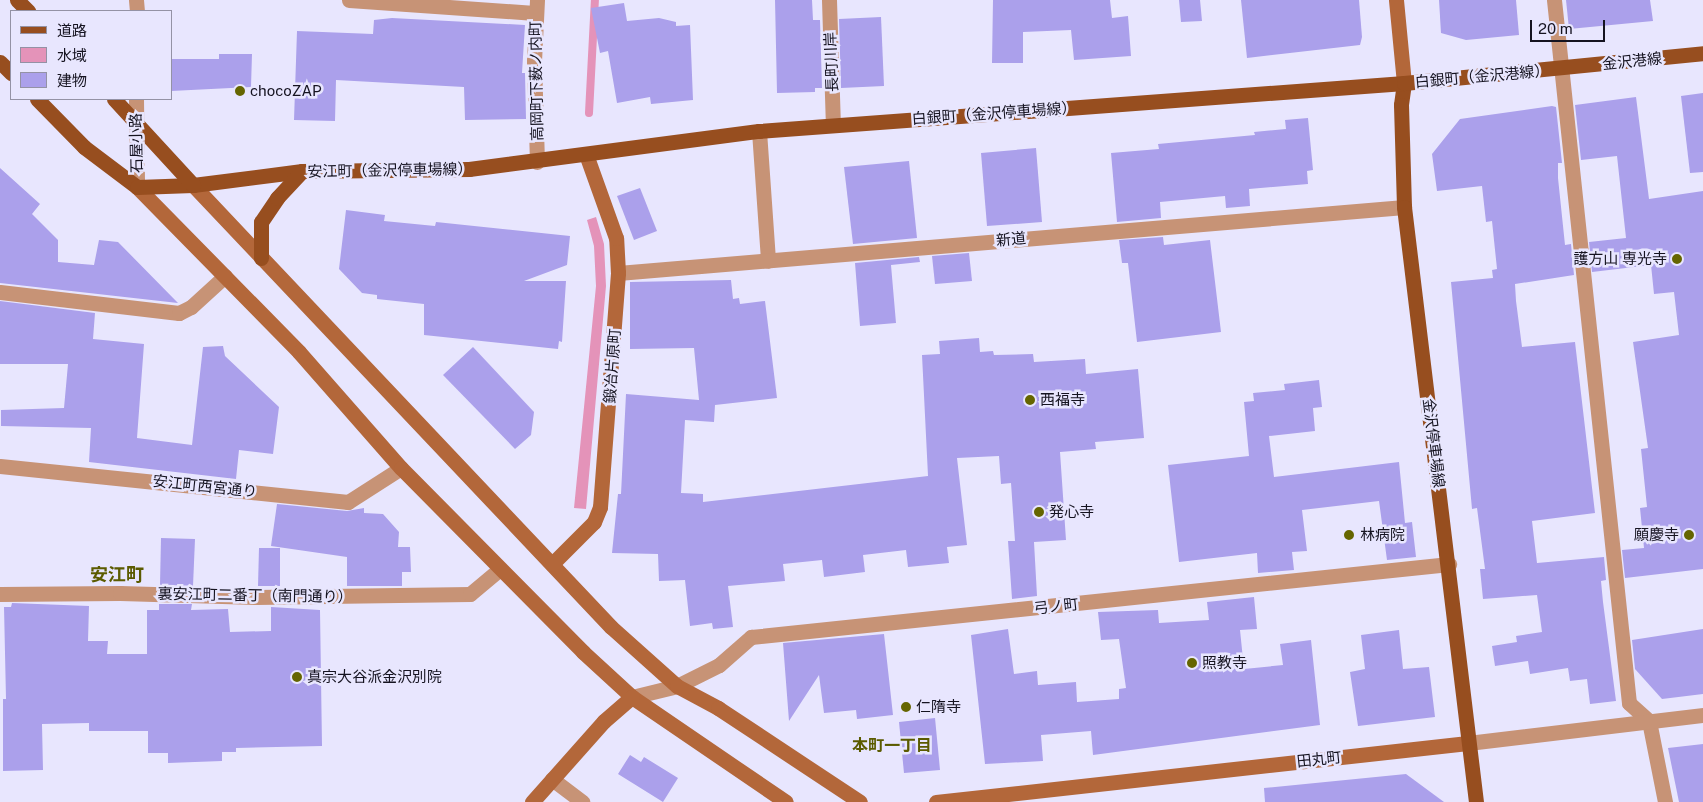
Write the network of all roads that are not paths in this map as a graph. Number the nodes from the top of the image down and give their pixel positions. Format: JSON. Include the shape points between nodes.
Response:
{"nodes":[{"id":1,"x":17,"y":0,"type":"edge"},
{"id":2,"x":349,"y":0,"type":"edge"},
{"id":3,"x":829,"y":0,"type":"edge"},
{"id":4,"x":1396,"y":0,"type":"edge"},
{"id":5,"x":1554,"y":0,"type":"edge"},
{"id":6,"x":536,"y":7,"type":"edge"},
{"id":7,"x":27,"y":10,"type":"edge"},
{"id":8,"x":1703,"y":53,"type":"edge"},
{"id":9,"x":0,"y":62,"type":"edge"},
{"id":10,"x":1560,"y":69,"type":"junction"},
{"id":11,"x":10,"y":72,"type":"edge"},
{"id":12,"x":1404,"y":83,"type":"junction"},
{"id":13,"x":38,"y":100,"type":"edge"},
{"id":14,"x":115,"y":100,"type":"edge"},
{"id":15,"x":136,"y":100,"type":"edge"},
{"id":16,"x":135,"y":121,"type":"junction"},
{"id":17,"x":832,"y":125,"type":"junction"},
{"id":18,"x":759,"y":131,"type":"junction"},
{"id":19,"x":586,"y":154,"type":"junction"},
{"id":20,"x":537,"y":162,"type":"junction"},
{"id":21,"x":302,"y":171,"type":"junction"},
{"id":22,"x":193,"y":185,"type":"junction"},
{"id":23,"x":137,"y":187,"type":"junction"},
{"id":24,"x":1404,"y":207,"type":"junction"},
{"id":25,"x":261,"y":258,"type":"junction"},
{"id":26,"x":768,"y":261,"type":"junction"},
{"id":27,"x":618,"y":273,"type":"junction"},
{"id":28,"x":225,"y":276,"type":"junction"},
{"id":29,"x":0,"y":292,"type":"edge"},
{"id":30,"x":0,"y":466,"type":"edge"},
{"id":31,"x":402,"y":468,"type":"junction"},
{"id":32,"x":552,"y":564,"type":"junction"},
{"id":33,"x":1449,"y":564,"type":"junction"},
{"id":34,"x":500,"y":569,"type":"junction"},
{"id":35,"x":0,"y":594,"type":"edge"},
{"id":36,"x":677,"y":686,"type":"junction"},
{"id":37,"x":632,"y":698,"type":"junction"},
{"id":38,"x":1703,"y":714,"type":"edge"},
{"id":39,"x":1649,"y":721,"type":"junction"},
{"id":40,"x":1468,"y":743,"type":"junction"},
{"id":41,"x":552,"y":779,"type":"junction"},
{"id":42,"x":532,"y":802,"type":"edge"},
{"id":43,"x":582,"y":802,"type":"edge"},
{"id":44,"x":786,"y":802,"type":"edge"},
{"id":45,"x":860,"y":802,"type":"edge"},
{"id":46,"x":936,"y":802,"type":"edge"},
{"id":47,"x":1476,"y":802,"type":"edge"},
{"id":48,"x":1665,"y":802,"type":"edge"}],
"edges":[{"from":1,"to":7,"type":"main road"},
{"from":2,"to":6,"type":"street"},
{"from":3,"to":17,"type":"street","name":"長町川岸"},
{"from":4,"to":12,"type":"street"},
{"from":5,"to":10,"type":"street"},
{"from":6,"to":20,"type":"street","name":"高岡町下薮ノ内町"},
{"from":8,"to":10,"type":"main road","name":"金沢港線"},
{"from":9,"to":11,"type":"main road"},
{"from":10,"to":12,"type":"main road","name":"白銀町（金沢港線）"},
{"from":10,"to":39,"type":"street","via":[[1629,703]]},
{"from":12,"to":17,"type":"main road","name":"白銀町（金沢停車場線）"},
{"from":12,"to":24,"type":"main road","name":"金沢停車場線","via":[[1401,105]]},
{"from":13,"to":23,"type":"main road","via":[[84,147]]},
{"from":14,"to":16,"type":"main road"},
{"from":15,"to":16,"type":"street","name":"石屋小路"},
{"from":16,"to":22,"type":"main road"},
{"from":16,"to":23,"type":"street","name":"石屋小路"},
{"from":17,"to":18,"type":"main road","name":"白銀町（金沢停車場線）"},
{"from":18,"to":19,"type":"main road","name":"白銀町（金沢停車場線）"},
{"from":18,"to":26,"type":"street"},
{"from":19,"to":20,"type":"main road","name":"安江町（金沢停車場線）"},
{"from":19,"to":27,"type":"street","name":"鍛冶片原町","via":[[616,238]]},
{"from":20,"to":21,"type":"main road","name":"安江町（金沢停車場線）","via":[[469,170]]},
{"from":21,"to":22,"type":"main road","name":"安江町（金沢停車場線）"},
{"from":21,"to":25,"type":"main road","via":[[276,198],[262,222]]},
{"from":22,"to":23,"type":"main road","name":"安江町（金沢停車場線）"},
{"from":22,"to":25,"type":"street"},
{"from":23,"to":28,"type":"street"},
{"from":24,"to":26,"type":"street","name":"新道"},
{"from":24,"to":33,"type":"main road","name":"金沢停車場線"},
{"from":25,"to":32,"type":"street"},
{"from":26,"to":27,"type":"street","name":"新道"},
{"from":27,"to":32,"type":"street","name":"鍛冶片原町","via":[[600,507],[594,522]]},
{"from":28,"to":29,"type":"street","via":[[191,307],[179,312]]},
{"from":28,"to":31,"type":"street","via":[[299,352]]},
{"from":30,"to":31,"type":"street","name":"安江町西宮通り","via":[[348,502]]},
{"from":31,"to":34,"type":"street"},
{"from":32,"to":36,"type":"street","via":[[611,627]]},
{"from":33,"to":36,"type":"street","name":"弓ノ町","via":[[751,638],[719,666]]},
{"from":33,"to":40,"type":"main road","name":"金沢停車場線"},
{"from":34,"to":35,"type":"street","name":"裏安江町二番丁（南門通り）","via":[[470,594],[256,597],[120,592]]},
{"from":34,"to":37,"type":"street"},
{"from":36,"to":37,"type":"street","name":"弓ノ町"},
{"from":36,"to":45,"type":"street","via":[[718,708]]},
{"from":37,"to":41,"type":"street","via":[[604,721]]},
{"from":37,"to":44,"type":"street"},
{"from":38,"to":39,"type":"street","name":"田丸町"},
{"from":39,"to":40,"type":"street","name":"田丸町"},
{"from":39,"to":48,"type":"street"},
{"from":40,"to":46,"type":"street","name":"田丸町"},
{"from":40,"to":47,"type":"main road","name":"金沢停車場線"},
{"from":41,"to":42,"type":"street"},
{"from":41,"to":43,"type":"street"}]}
